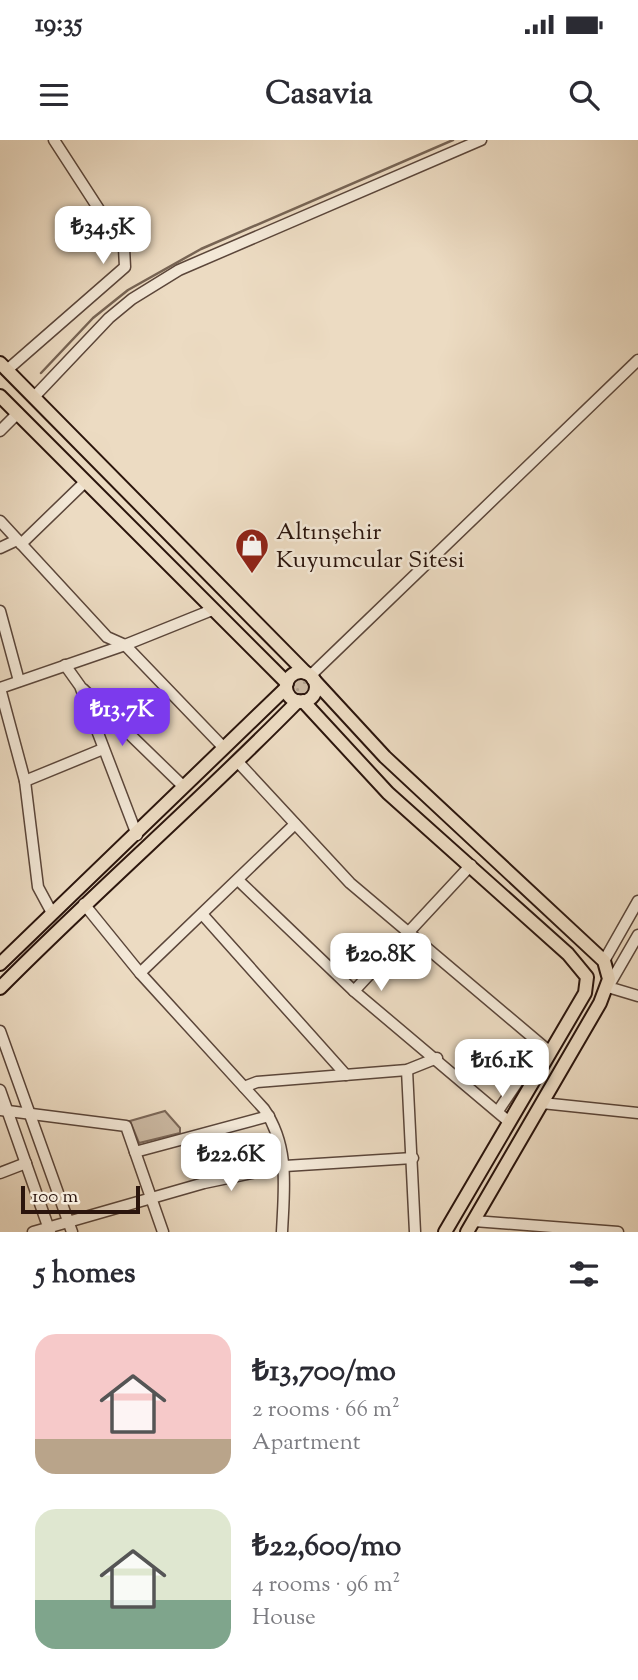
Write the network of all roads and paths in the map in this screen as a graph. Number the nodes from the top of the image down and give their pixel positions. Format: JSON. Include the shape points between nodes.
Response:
{"nodes":[{"id":1,"x":54,"y":140,"type":"edge"},
{"id":2,"x":481,"y":140,"type":"edge"},
{"id":3,"x":638,"y":360,"type":"edge"},
{"id":4,"x":4,"y":367,"type":"edge"},
{"id":5,"x":0,"y":396,"type":"edge"},
{"id":6,"x":34,"y":397,"type":"junction"},
{"id":7,"x":18,"y":413,"type":"junction"},
{"id":8,"x":0,"y":431,"type":"edge"},
{"id":9,"x":85,"y":482,"type":"junction"},
{"id":10,"x":0,"y":521,"type":"edge"},
{"id":11,"x":19,"y":542,"type":"junction"},
{"id":12,"x":0,"y":548,"type":"edge"},
{"id":13,"x":212,"y":610,"type":"junction"},
{"id":14,"x":0,"y":611,"type":"edge"},
{"id":15,"x":125,"y":645,"type":"junction"},
{"id":16,"x":65,"y":665,"type":"junction"},
{"id":17,"x":273,"y":670,"type":"junction"},
{"id":18,"x":310,"y":676,"type":"junction"},
{"id":19,"x":19,"y":681,"type":"junction"},
{"id":20,"x":286,"y":685,"type":"junction"},
{"id":21,"x":80,"y":686,"type":"junction"},
{"id":22,"x":0,"y":688,"type":"edge"},
{"id":23,"x":275,"y":698,"type":"junction"},
{"id":24,"x":300,"y":701,"type":"junction"},
{"id":25,"x":287,"y":712,"type":"junction"},
{"id":26,"x":312,"y":712,"type":"junction"},
{"id":27,"x":224,"y":748,"type":"junction"},
{"id":28,"x":103,"y":749,"type":"junction"},
{"id":29,"x":238,"y":762,"type":"junction"},
{"id":30,"x":25,"y":781,"type":"junction"},
{"id":31,"x":184,"y":787,"type":"junction"},
{"id":32,"x":295,"y":824,"type":"junction"},
{"id":33,"x":137,"y":835,"type":"junction"},
{"id":34,"x":471,"y":865,"type":"junction"},
{"id":35,"x":238,"y":880,"type":"junction"},
{"id":36,"x":638,"y":901,"type":"edge"},
{"id":37,"x":83,"y":904,"type":"junction"},
{"id":38,"x":52,"y":913,"type":"junction"},
{"id":39,"x":202,"y":914,"type":"junction"},
{"id":40,"x":410,"y":933,"type":"junction"},
{"id":41,"x":638,"y":935,"type":"edge"},
{"id":42,"x":604,"y":961,"type":"junction"},
{"id":43,"x":0,"y":964,"type":"edge"},
{"id":44,"x":140,"y":973,"type":"junction"},
{"id":45,"x":608,"y":987,"type":"junction"},
{"id":46,"x":0,"y":988,"type":"edge"},
{"id":47,"x":354,"y":991,"type":"junction"},
{"id":48,"x":638,"y":996,"type":"edge"},
{"id":49,"x":0,"y":1031,"type":"edge"},
{"id":50,"x":545,"y":1049,"type":"junction"},
{"id":51,"x":437,"y":1058,"type":"junction"},
{"id":52,"x":407,"y":1070,"type":"junction"},
{"id":53,"x":346,"y":1075,"type":"junction"},
{"id":54,"x":244,"y":1087,"type":"junction"},
{"id":55,"x":0,"y":1090,"type":"edge"},
{"id":56,"x":542,"y":1103,"type":"junction"},
{"id":57,"x":4,"y":1111,"type":"edge"},
{"id":58,"x":498,"y":1111,"type":"junction"},
{"id":59,"x":30,"y":1114,"type":"junction"},
{"id":60,"x":638,"y":1114,"type":"edge"},
{"id":61,"x":269,"y":1116,"type":"junction"},
{"id":62,"x":509,"y":1121,"type":"junction"},
{"id":63,"x":135,"y":1152,"type":"junction"},
{"id":64,"x":414,"y":1158,"type":"junction"},
{"id":65,"x":26,"y":1163,"type":"junction"},
{"id":66,"x":285,"y":1166,"type":"junction"},
{"id":67,"x":0,"y":1172,"type":"edge"},
{"id":68,"x":151,"y":1198,"type":"junction"},
{"id":69,"x":67,"y":1220,"type":"junction"},
{"id":70,"x":470,"y":1226,"type":"edge"},
{"id":71,"x":522,"y":1228,"type":"edge"},
{"id":72,"x":49,"y":1229,"type":"edge"},
{"id":73,"x":572,"y":1230,"type":"edge"},
{"id":74,"x":33,"y":1232,"type":"edge"},
{"id":75,"x":72,"y":1232,"type":"edge"},
{"id":76,"x":163,"y":1232,"type":"edge"},
{"id":77,"x":282,"y":1232,"type":"edge"},
{"id":78,"x":415,"y":1232,"type":"edge"},
{"id":79,"x":445,"y":1232,"type":"edge"},
{"id":80,"x":618,"y":1232,"type":"edge"}],
"edges":[{"from":1,"to":4,"type":"street","via":[[124,248],[125,267]]},
{"from":2,"to":6,"type":"street","via":[[179,270],[109,318]]},
{"from":3,"to":18,"type":"street"},
{"from":4,"to":6,"type":"main road"},
{"from":5,"to":7,"type":"main road"},
{"from":6,"to":18,"type":"main road"},
{"from":7,"to":8,"type":"street"},
{"from":7,"to":9,"type":"main road"},
{"from":9,"to":11,"type":"street"},
{"from":9,"to":13,"type":"main road"},
{"from":10,"to":11,"type":"street"},
{"from":11,"to":12,"type":"street"},
{"from":11,"to":15,"type":"street","via":[[107,637]]},
{"from":13,"to":15,"type":"street"},
{"from":13,"to":17,"type":"main road"},
{"from":14,"to":19,"type":"street"},
{"from":15,"to":16,"type":"street"},
{"from":15,"to":27,"type":"street"},
{"from":16,"to":19,"type":"street"},
{"from":16,"to":21,"type":"street"},
{"from":17,"to":20,"type":"main road"},
{"from":17,"to":23,"type":"main road","via":[[279,680]]},
{"from":18,"to":20,"type":"main road","via":[[292,675]]},
{"from":18,"to":24,"type":"main road","via":[[314,693]]},
{"from":18,"to":42,"type":"main road","via":[[385,757]]},
{"from":19,"to":22,"type":"street"},
{"from":20,"to":23,"type":"main road"},
{"from":20,"to":24,"type":"main road","via":[[290,696]]},
{"from":21,"to":28,"type":"street"},
{"from":21,"to":31,"type":"street"},
{"from":22,"to":30,"type":"street"},
{"from":23,"to":27,"type":"main road"},
{"from":24,"to":25,"type":"main road"},
{"from":24,"to":26,"type":"main road"},
{"from":25,"to":26,"type":"main road","via":[[296,708]]},
{"from":25,"to":29,"type":"main road"},
{"from":26,"to":34,"type":"main road","via":[[388,793]]},
{"from":27,"to":31,"type":"main road"},
{"from":28,"to":30,"type":"street"},
{"from":28,"to":33,"type":"street"},
{"from":29,"to":32,"type":"street"},
{"from":29,"to":37,"type":"main road"},
{"from":30,"to":38,"type":"street","via":[[38,887]]},
{"from":31,"to":33,"type":"main road"},
{"from":32,"to":35,"type":"street"},
{"from":32,"to":40,"type":"street","via":[[350,883]]},
{"from":33,"to":38,"type":"main road"},
{"from":34,"to":40,"type":"street"},
{"from":34,"to":50,"type":"main road","via":[[587,977],[585,993]]},
{"from":35,"to":39,"type":"street"},
{"from":35,"to":47,"type":"street"},
{"from":36,"to":42,"type":"street"},
{"from":37,"to":44,"type":"street"},
{"from":37,"to":46,"type":"main road"},
{"from":38,"to":43,"type":"main road"},
{"from":39,"to":44,"type":"street"},
{"from":39,"to":53,"type":"street"},
{"from":40,"to":47,"type":"street"},
{"from":40,"to":50,"type":"street"},
{"from":41,"to":45,"type":"street"},
{"from":42,"to":45,"type":"main road"},
{"from":44,"to":54,"type":"street"},
{"from":45,"to":48,"type":"street"},
{"from":45,"to":56,"type":"main road"},
{"from":47,"to":51,"type":"street"},
{"from":49,"to":59,"type":"street"},
{"from":50,"to":58,"type":"street"},
{"from":50,"to":62,"type":"main road"},
{"from":51,"to":52,"type":"street"},
{"from":51,"to":58,"type":"street"},
{"from":52,"to":53,"type":"street"},
{"from":52,"to":64,"type":"street"},
{"from":53,"to":54,"type":"street"},
{"from":54,"to":61,"type":"street"},
{"from":55,"to":57,"type":"street"},
{"from":56,"to":60,"type":"street"},
{"from":56,"to":70,"type":"main road"},
{"from":57,"to":59,"type":"street"},
{"from":57,"to":65,"type":"street"},
{"from":58,"to":62,"type":"street"},
{"from":59,"to":63,"type":"street","via":[[126,1126]]},
{"from":59,"to":69,"type":"street"},
{"from":61,"to":63,"type":"street"},
{"from":61,"to":66,"type":"street","via":[[279,1135]]},
{"from":62,"to":79,"type":"main road"},
{"from":63,"to":68,"type":"street"},
{"from":64,"to":66,"type":"street"},
{"from":64,"to":78,"type":"street"},
{"from":65,"to":67,"type":"street"},
{"from":65,"to":72,"type":"street"},
{"from":66,"to":68,"type":"street"},
{"from":66,"to":77,"type":"street"},
{"from":68,"to":69,"type":"street"},
{"from":68,"to":76,"type":"street"},
{"from":69,"to":72,"type":"street"},
{"from":69,"to":75,"type":"street"},
{"from":70,"to":71,"type":"street"},
{"from":71,"to":73,"type":"street"},
{"from":72,"to":74,"type":"street"},
{"from":73,"to":80,"type":"street"}]}
